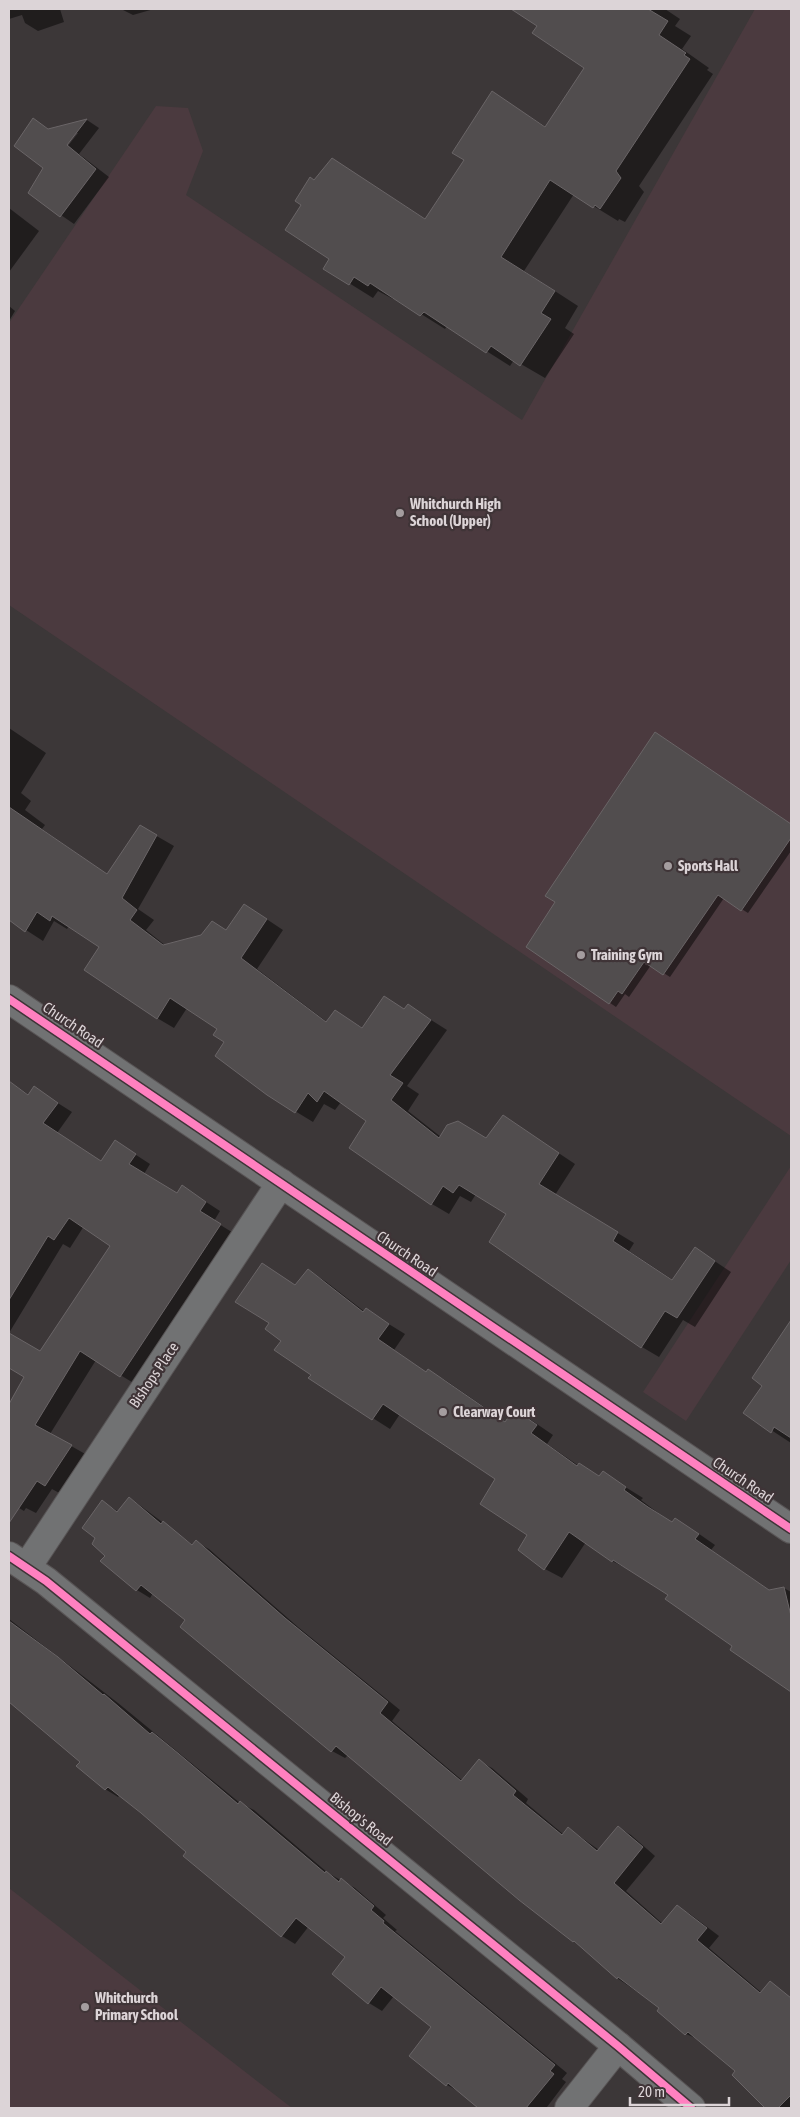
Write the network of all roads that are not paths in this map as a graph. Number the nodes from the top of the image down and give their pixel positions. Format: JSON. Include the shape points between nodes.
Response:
{"nodes":[{"id":1,"x":9,"y":999,"type":"edge"},
{"id":2,"x":281,"y":1183,"type":"junction"},
{"id":3,"x":791,"y":1530,"type":"edge"},
{"id":4,"x":18,"y":1561,"type":"edge"},
{"id":5,"x":618,"y":2046,"type":"junction"},
{"id":6,"x":569,"y":2108,"type":"edge"},
{"id":7,"x":691,"y":2108,"type":"edge"}],
"edges":[{"from":1,"to":2,"type":"street","name":"Church Road"},
{"from":2,"to":3,"type":"street","name":"Church Road"},
{"from":2,"to":4,"type":"street","name":"Bishops Place"},
{"from":4,"to":5,"type":"street","name":"Bishop's Road"},
{"from":5,"to":6,"type":"street"},
{"from":5,"to":7,"type":"street","name":"Bishop's Road"}]}
